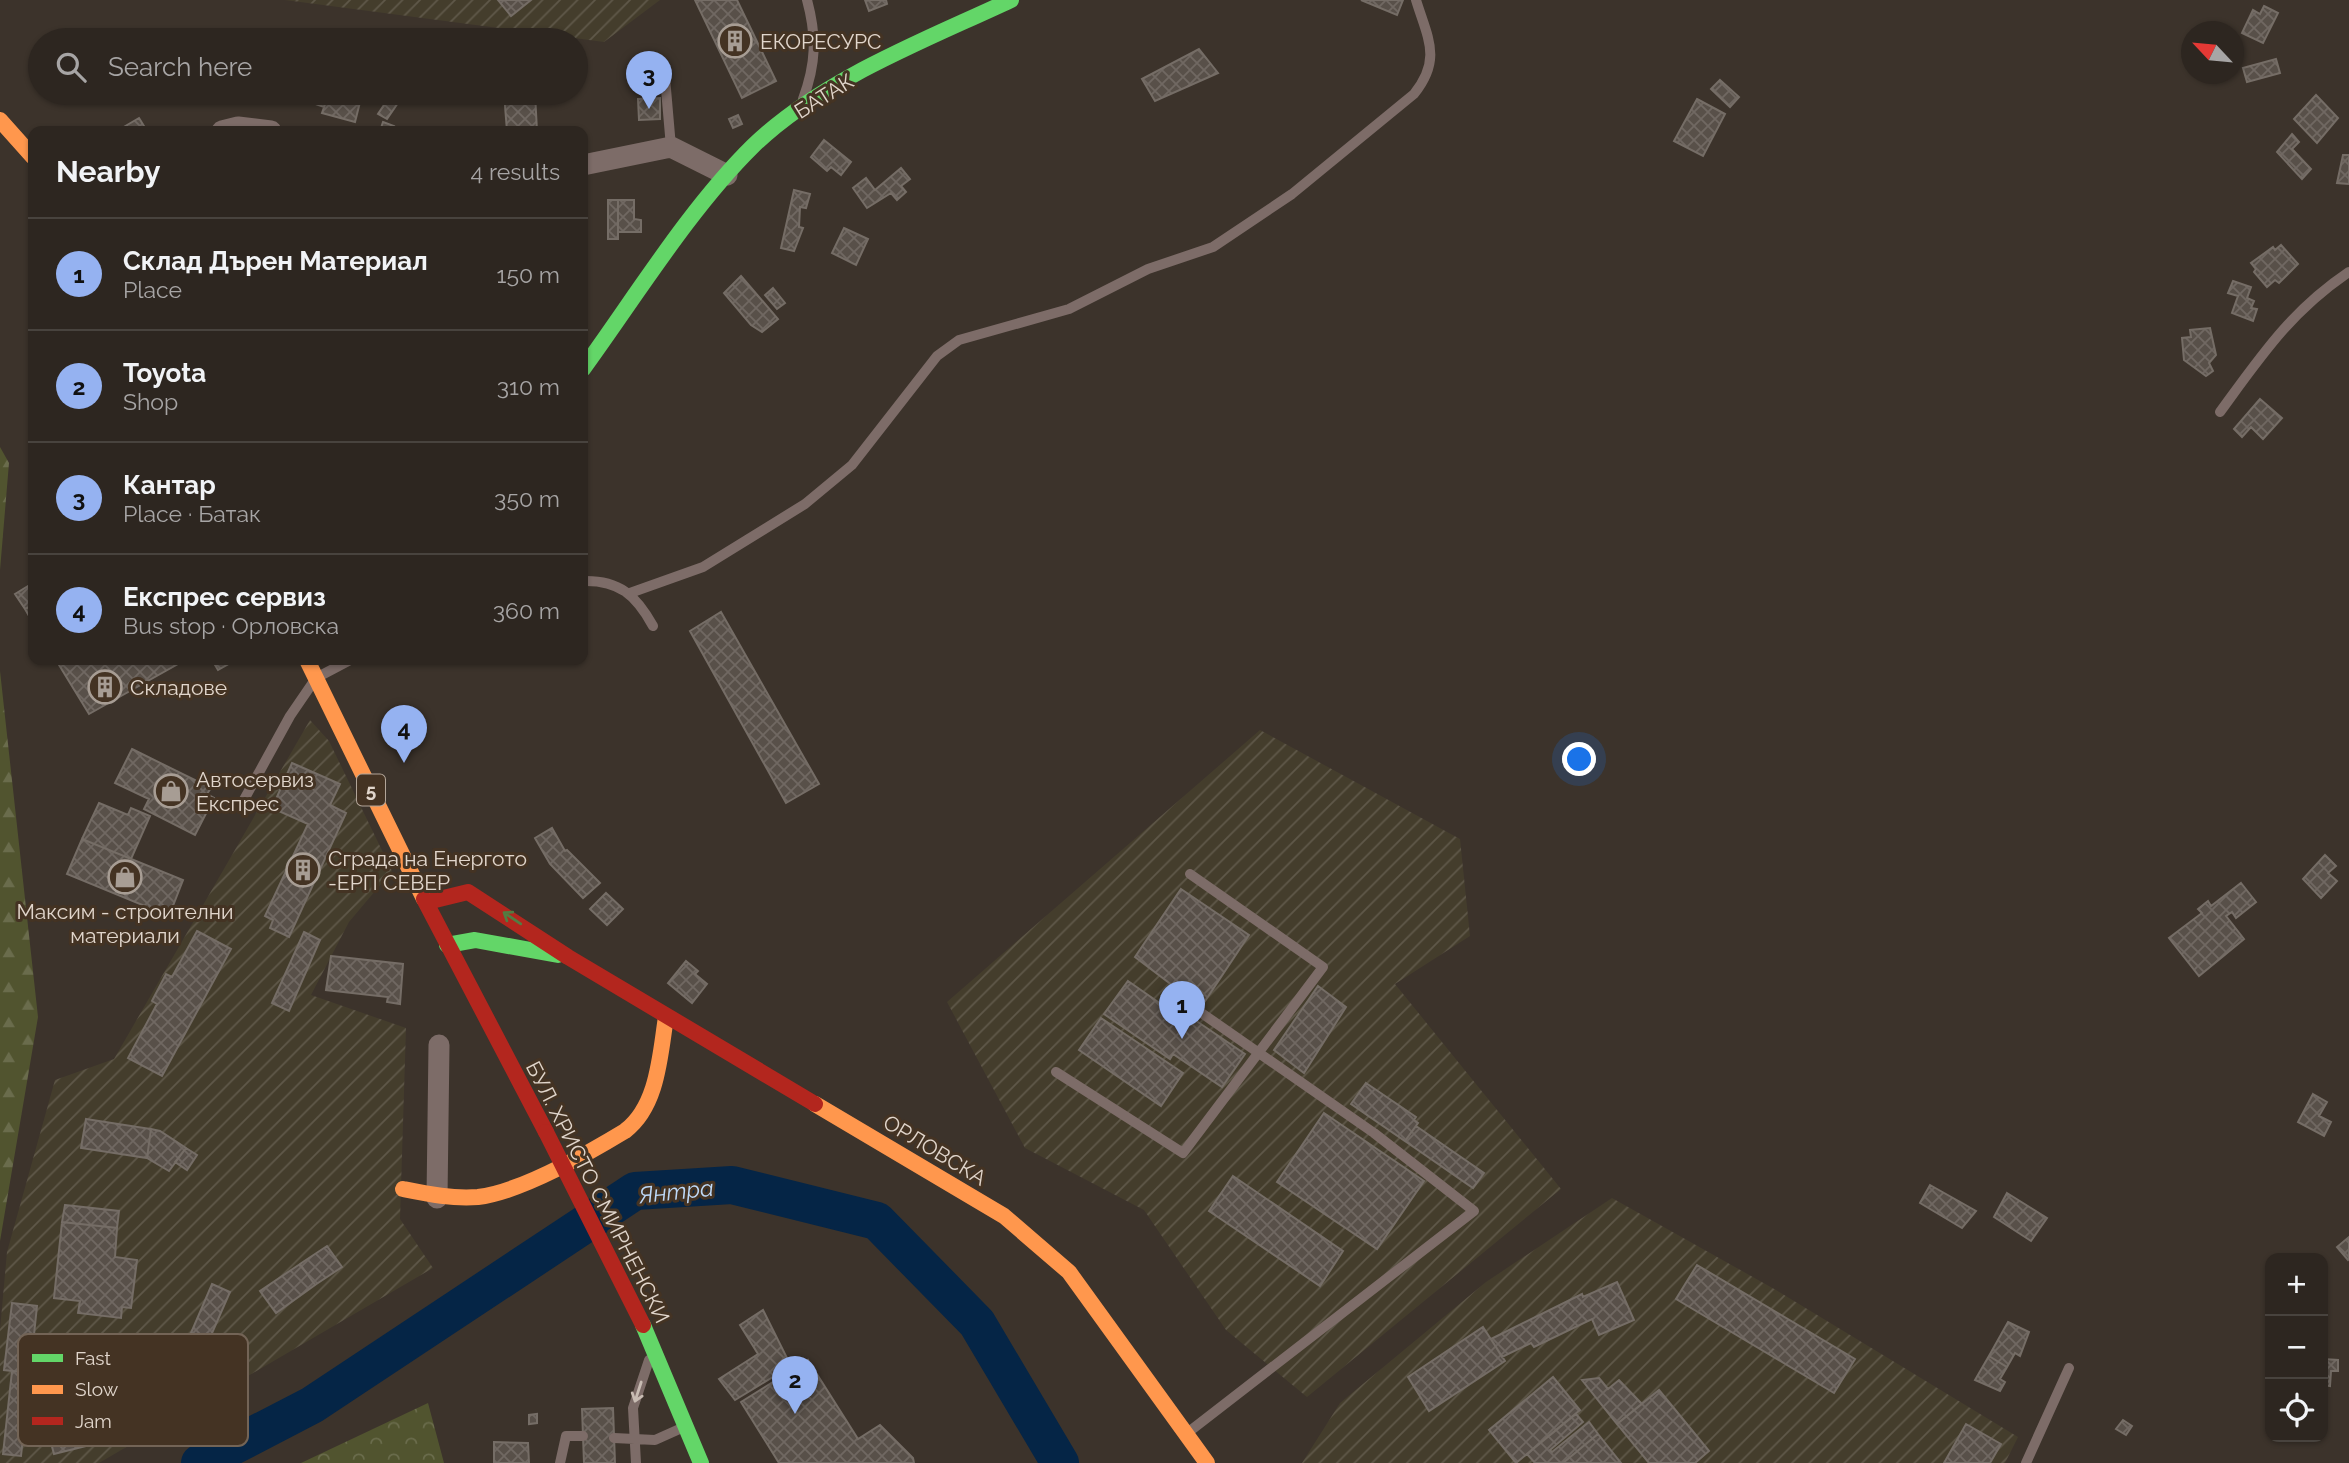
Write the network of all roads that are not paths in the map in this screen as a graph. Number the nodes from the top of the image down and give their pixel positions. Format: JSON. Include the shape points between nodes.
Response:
{"nodes":[{"id":1,"x":807,"y":0,"type":"edge"},
{"id":2,"x":1011,"y":0,"type":"edge"},
{"id":3,"x":1416,"y":0,"type":"edge"},
{"id":4,"x":664,"y":66,"type":"dead end"},
{"id":5,"x":800,"y":108,"type":"junction"},
{"id":6,"x":0,"y":120,"type":"edge"},
{"id":7,"x":671,"y":147,"type":"junction"},
{"id":8,"x":28,"y":151,"type":"edge"},
{"id":9,"x":588,"y":164,"type":"edge"},
{"id":10,"x":727,"y":175,"type":"junction"},
{"id":11,"x":2349,"y":272,"type":"edge"},
{"id":12,"x":588,"y":362,"type":"edge"},
{"id":13,"x":2220,"y":412,"type":"dead end"},
{"id":14,"x":588,"y":581,"type":"edge"},
{"id":15,"x":630,"y":593,"type":"junction"},
{"id":16,"x":653,"y":626,"type":"dead end"},
{"id":17,"x":316,"y":666,"type":"edge"},
{"id":18,"x":240,"y":807,"type":"dead end"},
{"id":19,"x":1190,"y":874,"type":"dead end"},
{"id":20,"x":427,"y":902,"type":"junction"},
{"id":21,"x":447,"y":945,"type":"junction"},
{"id":22,"x":568,"y":957,"type":"junction"},
{"id":23,"x":1190,"y":1004,"type":"dead end"},
{"id":24,"x":666,"y":1017,"type":"junction"},
{"id":25,"x":439,"y":1045,"type":"dead end"},
{"id":26,"x":1260,"y":1053,"type":"junction"},
{"id":27,"x":1056,"y":1072,"type":"dead end"},
{"id":28,"x":403,"y":1189,"type":"dead end"},
{"id":29,"x":437,"y":1198,"type":"junction"},
{"id":30,"x":653,"y":1347,"type":"junction"},
{"id":31,"x":2070,"y":1368,"type":"dead end"},
{"id":32,"x":687,"y":1425,"type":"junction"},
{"id":33,"x":1186,"y":1433,"type":"junction"},
{"id":34,"x":583,"y":1436,"type":"dead end"},
{"id":35,"x":614,"y":1438,"type":"dead end"},
{"id":36,"x":635,"y":1439,"type":"junction"},
{"id":37,"x":560,"y":1463,"type":"edge"},
{"id":38,"x":636,"y":1463,"type":"edge"},
{"id":39,"x":701,"y":1463,"type":"edge"},
{"id":40,"x":1207,"y":1463,"type":"edge"},
{"id":41,"x":2026,"y":1463,"type":"edge"}],
"edges":[{"from":1,"to":5,"type":"lane","via":[[813,23],[814,69]]},
{"from":2,"to":5,"type":"street","name":"БАТАК","via":[[878,63]]},
{"from":3,"to":15,"type":"lane","via":[[1431,47],[1426,79],[1414,94],[1292,194],[1213,247],[1148,270],[1069,309],[959,340],[937,356],[852,466],[805,504],[703,567]]},
{"from":4,"to":7,"type":"lane"},
{"from":5,"to":10,"type":"street","name":"БАТАК","via":[[754,145]]},
{"from":6,"to":8,"type":"street"},
{"from":7,"to":9,"type":"street"},
{"from":7,"to":10,"type":"street"},
{"from":10,"to":12,"type":"street","name":"БАТАК"},
{"from":11,"to":13,"type":"lane","via":[[2280,329]]},
{"from":14,"to":15,"type":"lane","via":[[612,583]]},
{"from":15,"to":16,"type":"lane"},
{"from":17,"to":18,"type":"lane"},
{"from":17,"to":20,"type":"street","number":"5"},
{"from":19,"to":26,"type":"lane","via":[[1323,967]]},
{"from":20,"to":21,"type":"street","number":"5"},
{"from":22,"to":20,"type":"street","name":"ОРЛОВСКА","one_way":true,"via":[[468,892]]},
{"from":21,"to":22,"type":"street","name":"ОРЛОВСКА","via":[[475,940]]},
{"from":21,"to":30,"type":"street","name":"БУЛ. ХРИСТО СМИРНЕНСКИ","number":"5","bridge":true},
{"from":22,"to":24,"type":"street","name":"ОРЛОВСКА"},
{"from":23,"to":26,"type":"lane"},
{"from":24,"to":29,"type":"street","via":[[654,1079],[633,1125],[534,1181],[494,1196]]},
{"from":24,"to":33,"type":"street","name":"ОРЛОВСКА","via":[[1004,1216],[1069,1272]]},
{"from":25,"to":29,"type":"street"},
{"from":26,"to":27,"type":"lane","via":[[1183,1153]]},
{"from":26,"to":33,"type":"lane","via":[[1474,1211]]},
{"from":28,"to":29,"type":"street"},
{"from":30,"to":32,"type":"street","name":"БУЛ. ХРИСТО СМИРНЕНСКИ","number":"5"},
{"from":30,"to":36,"type":"lane","one_way":true,"via":[[633,1408]]},
{"from":31,"to":41,"type":"lane"},
{"from":32,"to":36,"type":"lane","via":[[655,1440]]},
{"from":32,"to":39,"type":"street","name":"БУЛ. ХРИСТО СМИРНЕНСКИ","number":"5"},
{"from":33,"to":40,"type":"street","name":"ОРЛОВСКА"},
{"from":34,"to":37,"type":"lane","via":[[566,1436]]},
{"from":35,"to":36,"type":"lane"},
{"from":36,"to":38,"type":"lane"}]}
